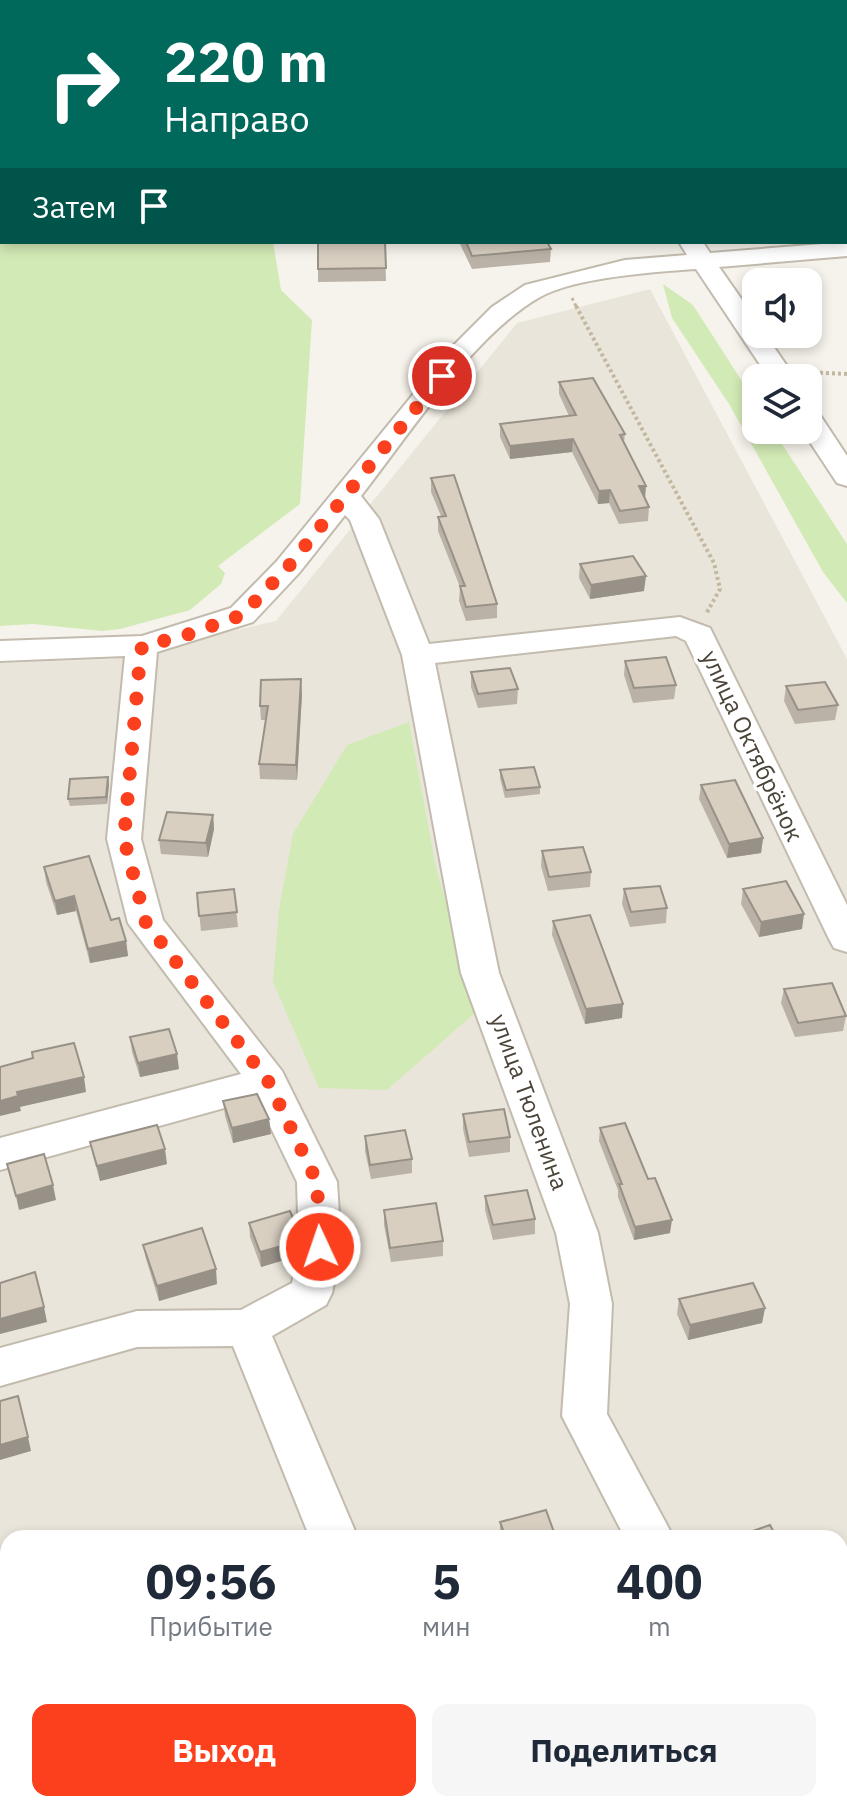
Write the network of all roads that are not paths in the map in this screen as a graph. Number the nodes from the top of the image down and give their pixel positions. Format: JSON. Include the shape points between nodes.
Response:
{"nodes":[{"id":1,"x":847,"y":249,"type":"edge"},
{"id":2,"x":696,"y":251,"type":"edge"},
{"id":3,"x":773,"y":364,"type":"edge"},
{"id":4,"x":822,"y":436,"type":"edge"},
{"id":5,"x":843,"y":462,"type":"edge"},
{"id":6,"x":345,"y":495,"type":"junction"},
{"id":7,"x":0,"y":651,"type":"edge"},
{"id":8,"x":418,"y":655,"type":"junction"},
{"id":9,"x":141,"y":657,"type":"junction"},
{"id":10,"x":847,"y":939,"type":"edge"},
{"id":11,"x":268,"y":1081,"type":"junction"},
{"id":12,"x":0,"y":1154,"type":"edge"},
{"id":13,"x":247,"y":1328,"type":"junction"},
{"id":14,"x":0,"y":1367,"type":"edge"},
{"id":15,"x":331,"y":1530,"type":"edge"},
{"id":16,"x":646,"y":1530,"type":"edge"}],
"edges":[{"from":1,"to":2,"type":"street"},
{"from":2,"to":3,"type":"street"},
{"from":2,"to":6,"type":"street","via":[[534,290],[501,312]]},
{"from":4,"to":5,"type":"street"},
{"from":6,"to":8,"type":"street","name":"улица Тюленина","via":[[364,519]]},
{"from":6,"to":9,"type":"street","via":[[242,615]]},
{"from":7,"to":9,"type":"street"},
{"from":8,"to":10,"type":"street","name":"улица Октябрёнок","via":[[680,626],[699,635]]},
{"from":8,"to":16,"type":"street","name":"улица Тюленина","via":[[480,973],[577,1233],[591,1304],[584,1416]]},
{"from":9,"to":11,"type":"street","via":[[124,839],[146,923]]},
{"from":11,"to":12,"type":"street"},
{"from":11,"to":13,"type":"street","via":[[317,1182],[320,1247],[311,1293]]},
{"from":13,"to":14,"type":"street","via":[[137,1329]]},
{"from":13,"to":15,"type":"street"}]}
